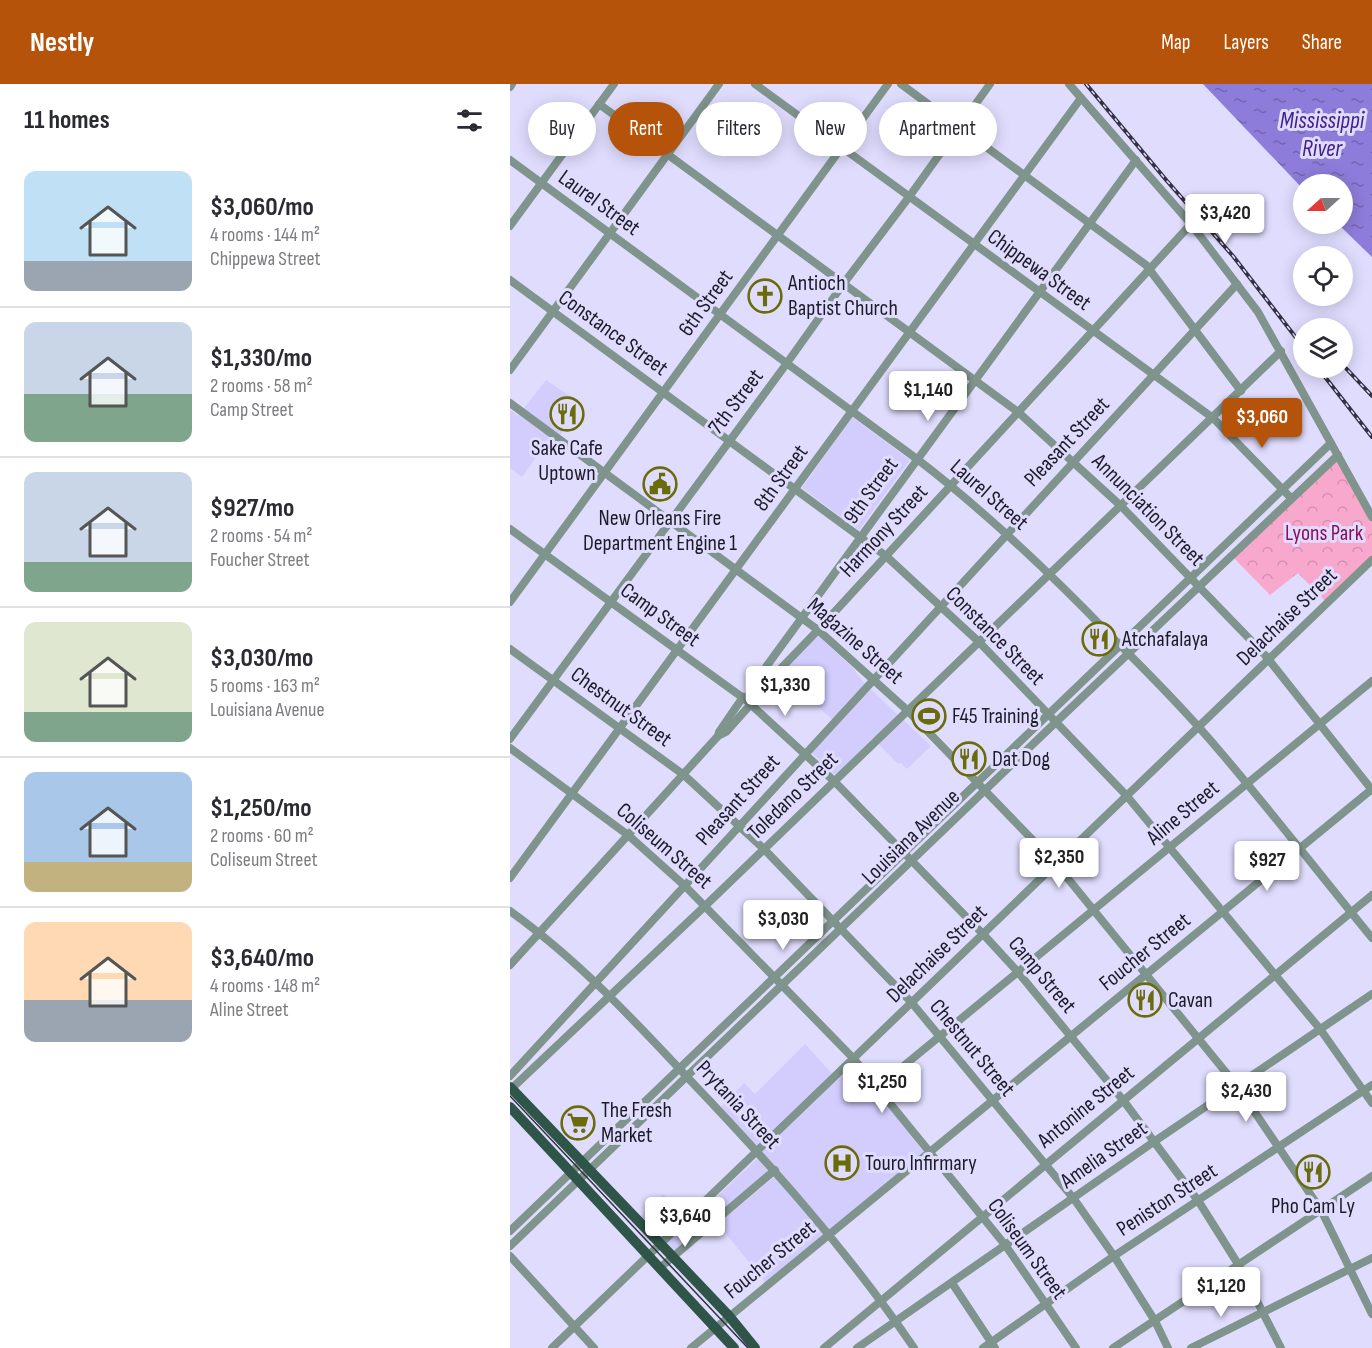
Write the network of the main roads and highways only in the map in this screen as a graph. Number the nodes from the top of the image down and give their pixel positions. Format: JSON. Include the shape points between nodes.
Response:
{"nodes":[{"id":1,"x":510,"y":1089,"type":"edge"},
{"id":2,"x":510,"y":1107,"type":"edge"},
{"id":3,"x":734,"y":1348,"type":"edge"},
{"id":4,"x":755,"y":1348,"type":"edge"}],
"edges":[{"from":1,"to":4,"type":"main road","via":[[661,1244]]},
{"from":2,"to":3,"type":"main road"}]}
